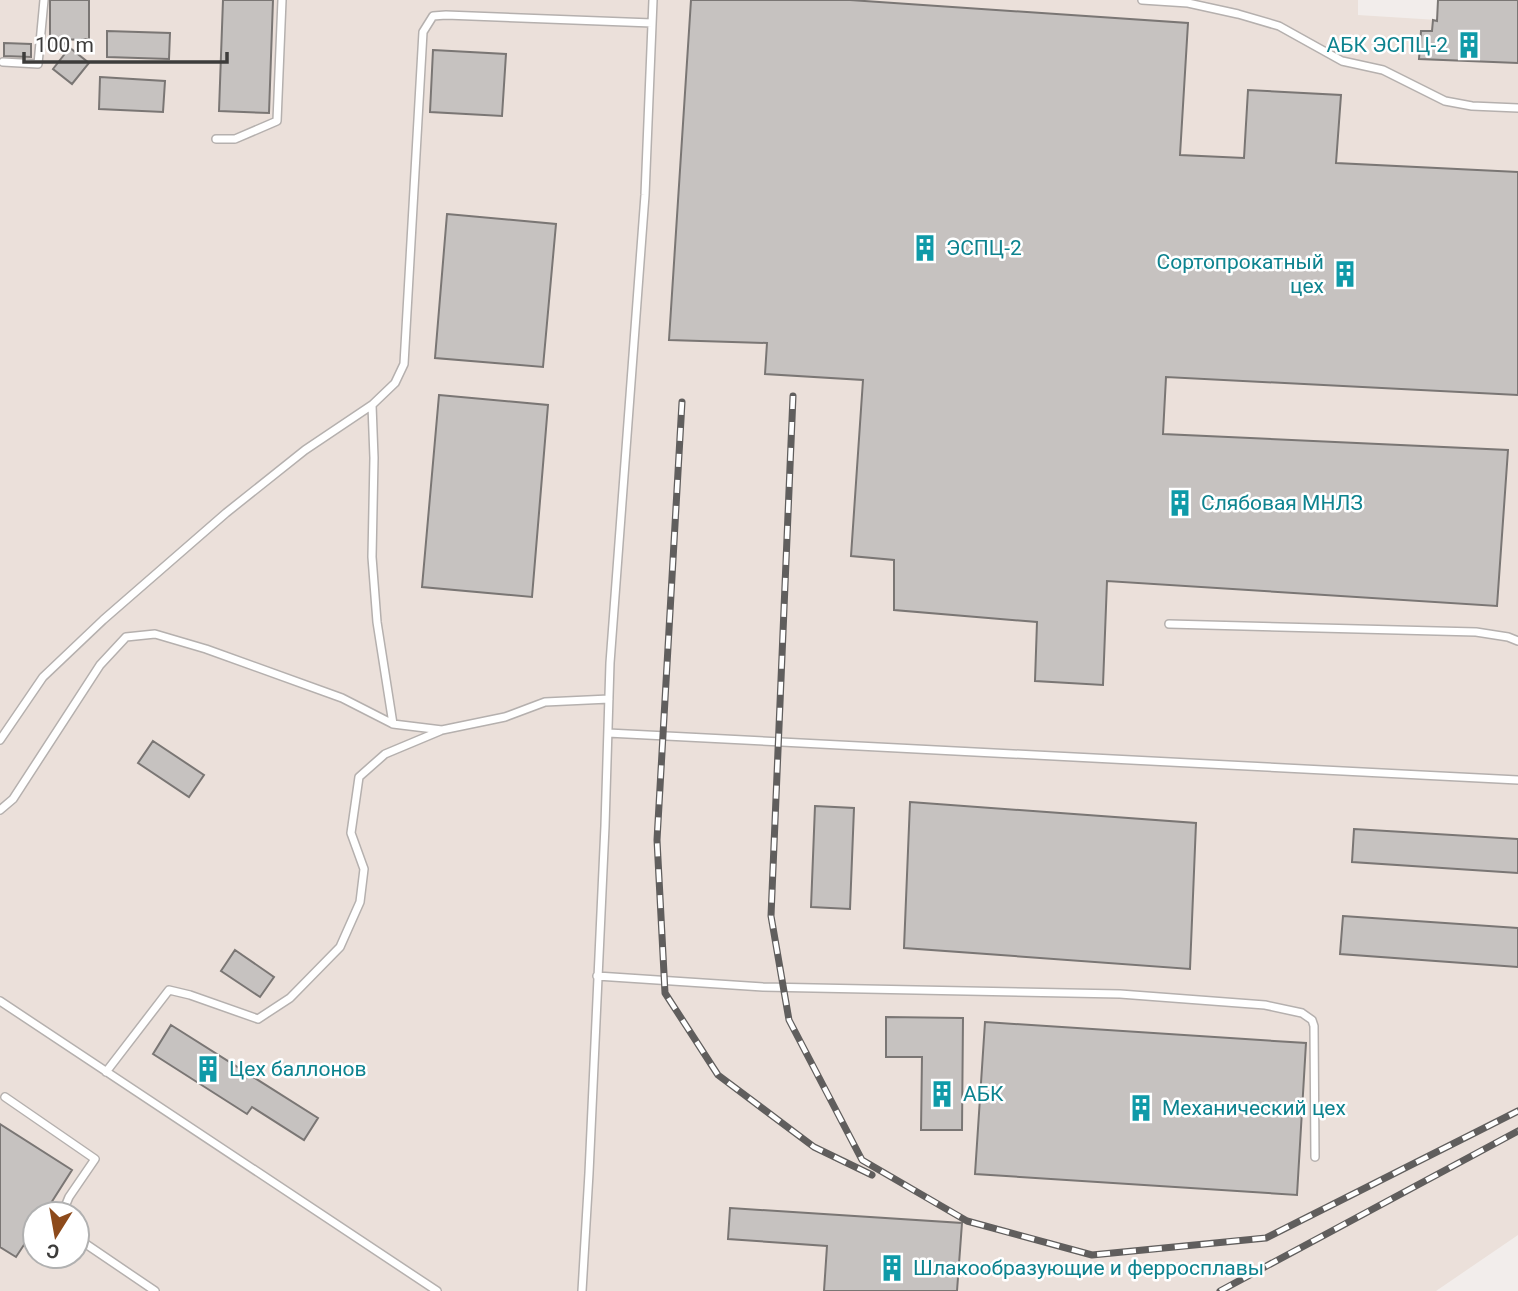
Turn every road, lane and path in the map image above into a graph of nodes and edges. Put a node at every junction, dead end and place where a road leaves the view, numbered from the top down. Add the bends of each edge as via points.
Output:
1 (44, 0) edge
2 (282, 0) edge
3 (653, 0) edge
4 (1142, 0) edge
5 (652, 23) junction
6 (3, 62) dead end
7 (1518, 108) edge
8 (216, 139) dead end
9 (372, 405) junction
10 (1169, 624) dead end
11 (1518, 641) edge
12 (609, 699) junction
13 (393, 724) junction
14 (442, 730) junction
15 (608, 733) junction
16 (0, 740) edge
17 (1518, 780) edge
18 (0, 810) edge
19 (597, 976) junction
20 (0, 1001) edge
21 (106, 1072) junction
22 (5, 1097) dead end
23 (1315, 1157) dead end
24 (68, 1200) edge
25 (91, 1247) edge
26 (155, 1291) edge
27 (436, 1291) edge
28 (582, 1291) edge

1 - 6 lane via 38,64
2 - 8 lane via 277,121 235,139
3 - 5 lane
4 - 7 lane via 1188,3 1279,26 1342,61 1383,70 1445,101
5 - 9 lane via 433,16 423,32 404,364 395,383
5 - 12 lane via 645,195
9 - 13 lane via 373,570
9 - 16 lane via 305,450 226,513 103,620 43,677
10 - 11 lane via 1476,632
12 - 14 lane via 545,702
12 - 15 lane
13 - 14 lane
13 - 18 lane via 342,698 206,649 155,634 126,637 100,665 13,799
14 - 21 lane via 385,754 359,777 351,833 364,869 360,902 340,947 290,998 258,1019 169,990
15 - 17 lane
15 - 19 lane
19 - 23 lane via 764,987 1120,994 1296,1011 1308,1016 1314,1026
19 - 28 lane
20 - 21 lane
21 - 27 lane
22 - 24 lane via 95,1159
25 - 26 lane

